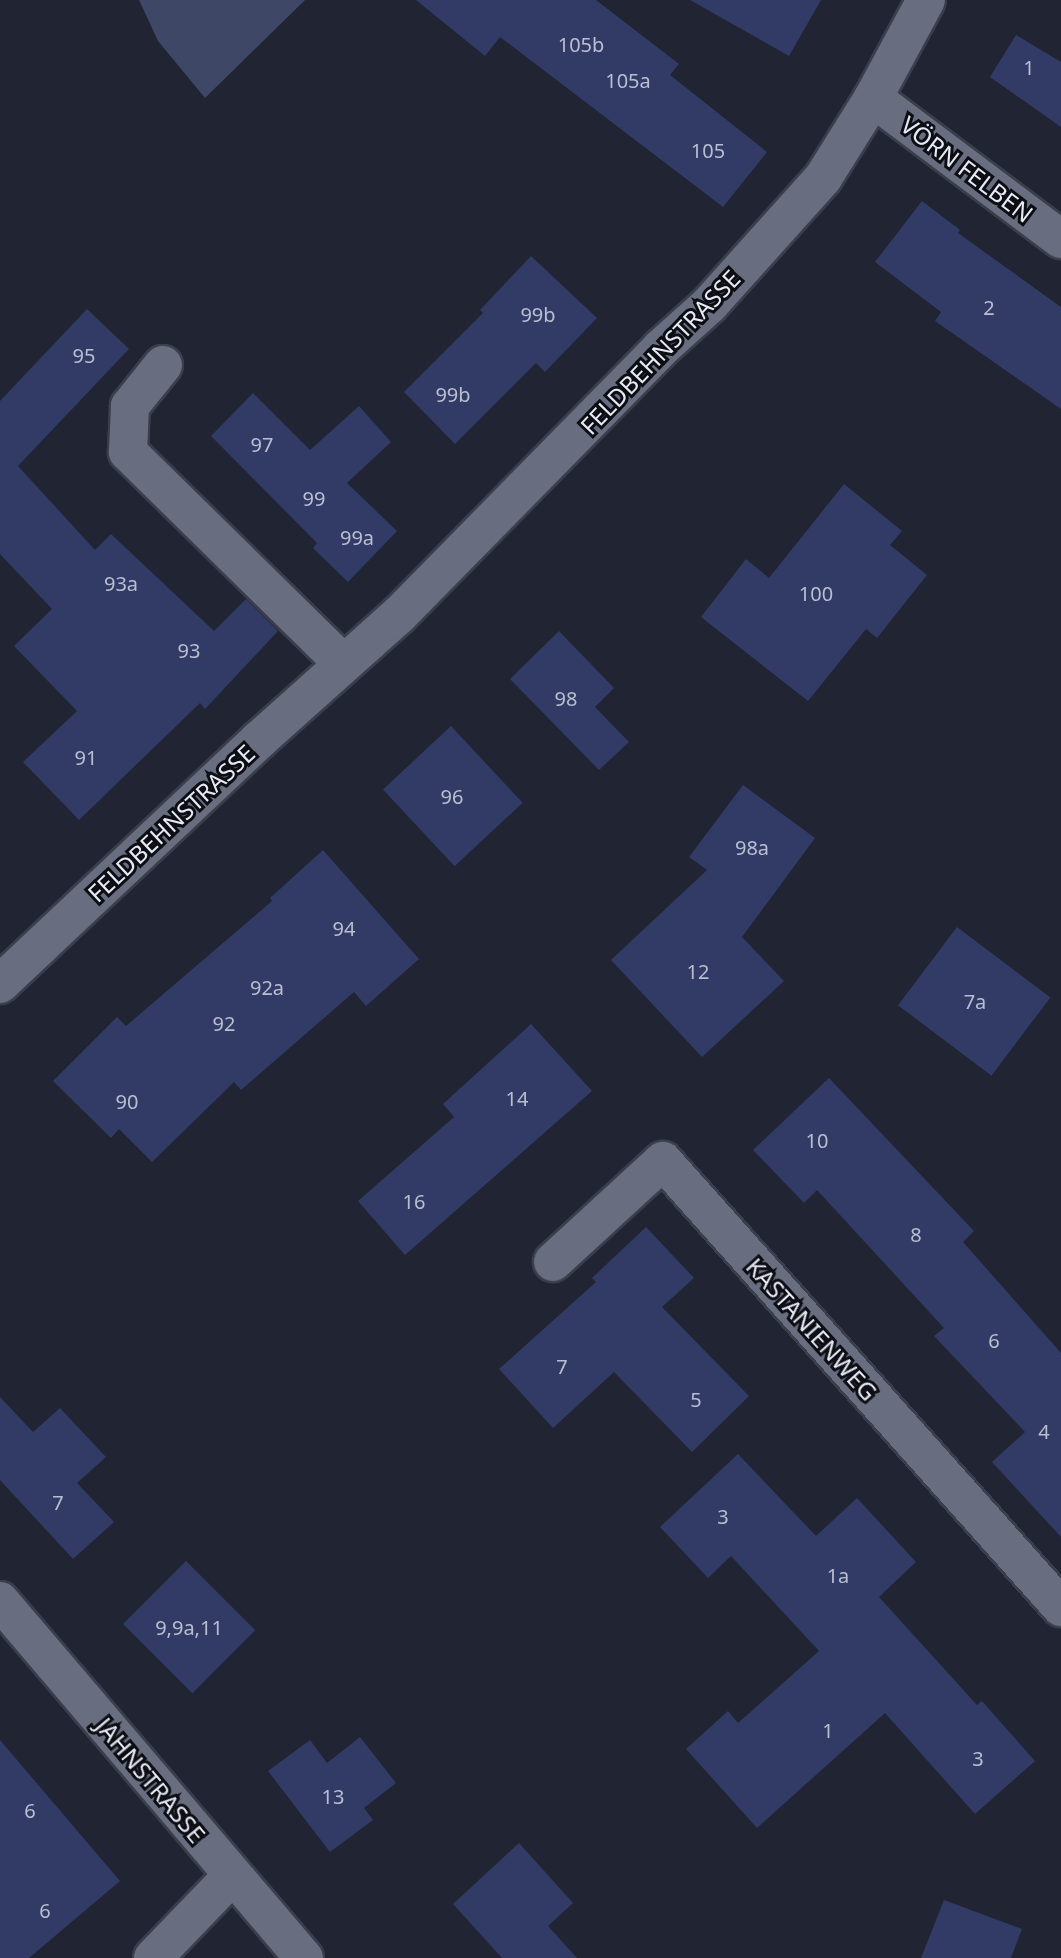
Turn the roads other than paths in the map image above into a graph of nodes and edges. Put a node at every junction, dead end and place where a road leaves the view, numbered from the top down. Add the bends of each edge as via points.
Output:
1 (926, 0) edge
2 (873, 98) junction
3 (1061, 239) edge
4 (163, 365) dead end
5 (343, 663) junction
6 (0, 984) edge
7 (553, 1262) dead end
8 (0, 1601) edge
9 (1061, 1607) edge
10 (232, 1876) junction
11 (153, 1958) edge
12 (304, 1958) edge

1 - 2 street, FELDBEHNSTRASSE
2 - 3 street, VÖRN FELBEN
2 - 5 street, FELDBEHNSTRASSE via 823,178 709,305 399,615
4 - 5 street via 130,406 128,452
5 - 6 street, FELDBEHNSTRASSE
7 - 9 street, KASTANIENWEG via 663,1161
8 - 10 street, JAHNSTRASSE
10 - 11 street
10 - 12 street, JAHNSTRASSE

